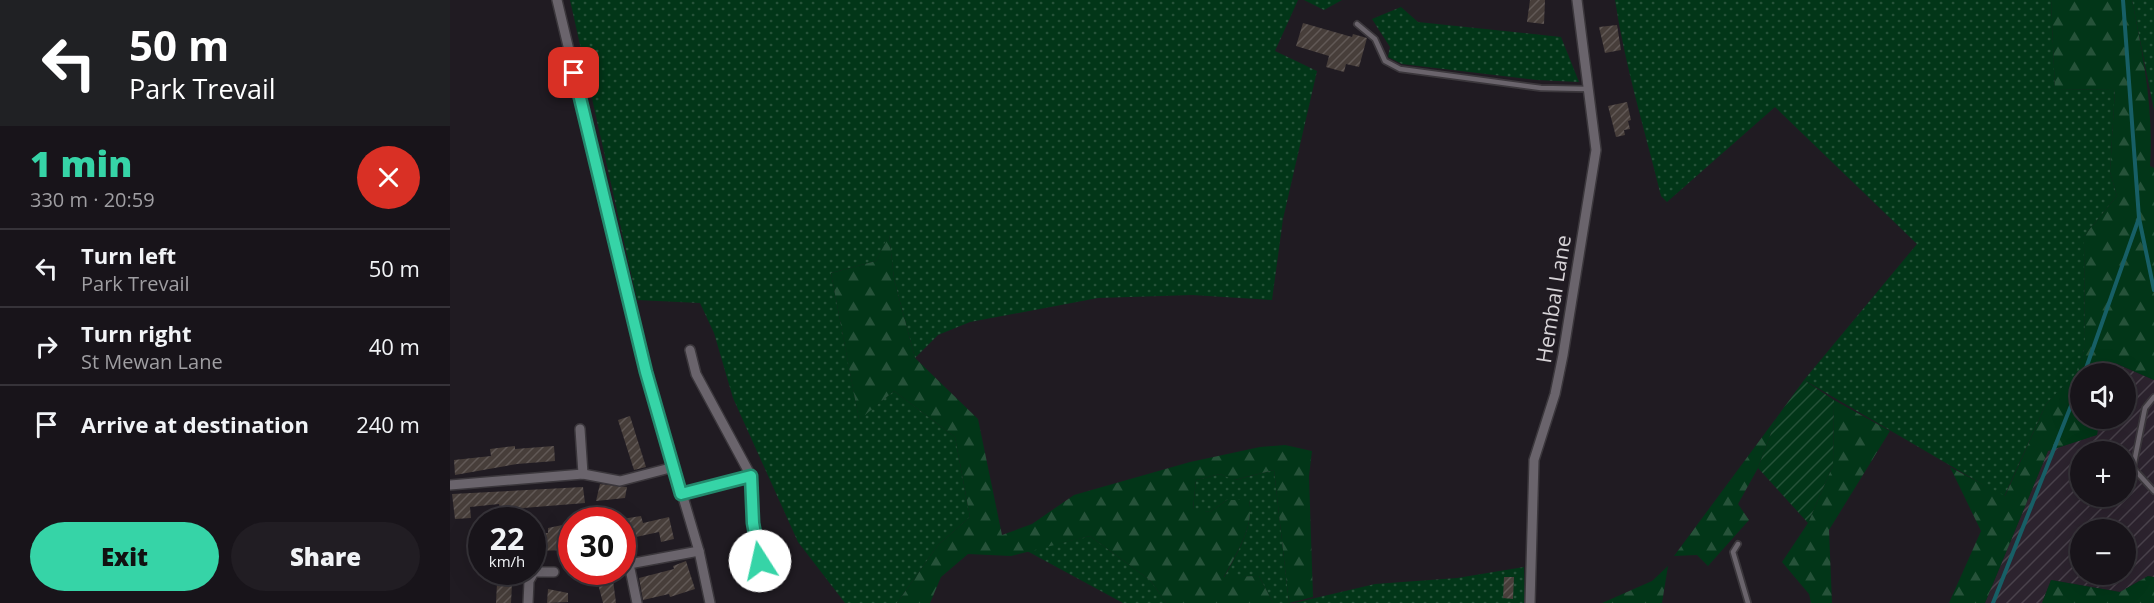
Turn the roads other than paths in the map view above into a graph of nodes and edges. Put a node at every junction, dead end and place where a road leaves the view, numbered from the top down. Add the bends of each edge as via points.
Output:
1 (557, 0) edge
2 (1577, 0) edge
3 (1357, 24) dead end
4 (1588, 89) junction
5 (690, 350) dead end
6 (2154, 397) edge
7 (580, 429) dead end
8 (674, 467) junction
9 (583, 474) junction
10 (751, 476) junction
11 (450, 485) edge
12 (2154, 491) edge
13 (681, 494) junction
14 (1738, 544) dead end
15 (699, 551) junction
16 (760, 561) dead end
17 (636, 563) edge
18 (554, 572) dead end
19 (633, 585) edge
20 (528, 603) edge
21 (637, 603) edge
22 (710, 603) edge
23 (1530, 603) edge
24 (1748, 603) edge

1 - 8 street via 646,372
2 - 4 street, Hembal Lane
3 - 4 lane via 1375,39 1385,61 1400,69 1541,88
4 - 23 street, Hembal Lane via 1596,150 1563,355 1534,460
5 - 10 street via 696,374
6 - 12 lane via 2145,408 2133,468
7 - 9 street
8 - 9 street via 620,481
8 - 13 street
9 - 11 street
10 - 13 street
10 - 16 street
13 - 15 street
14 - 24 lane via 1733,552
15 - 17 street
15 - 22 street
18 - 20 street via 534,572 529,581
19 - 21 street

